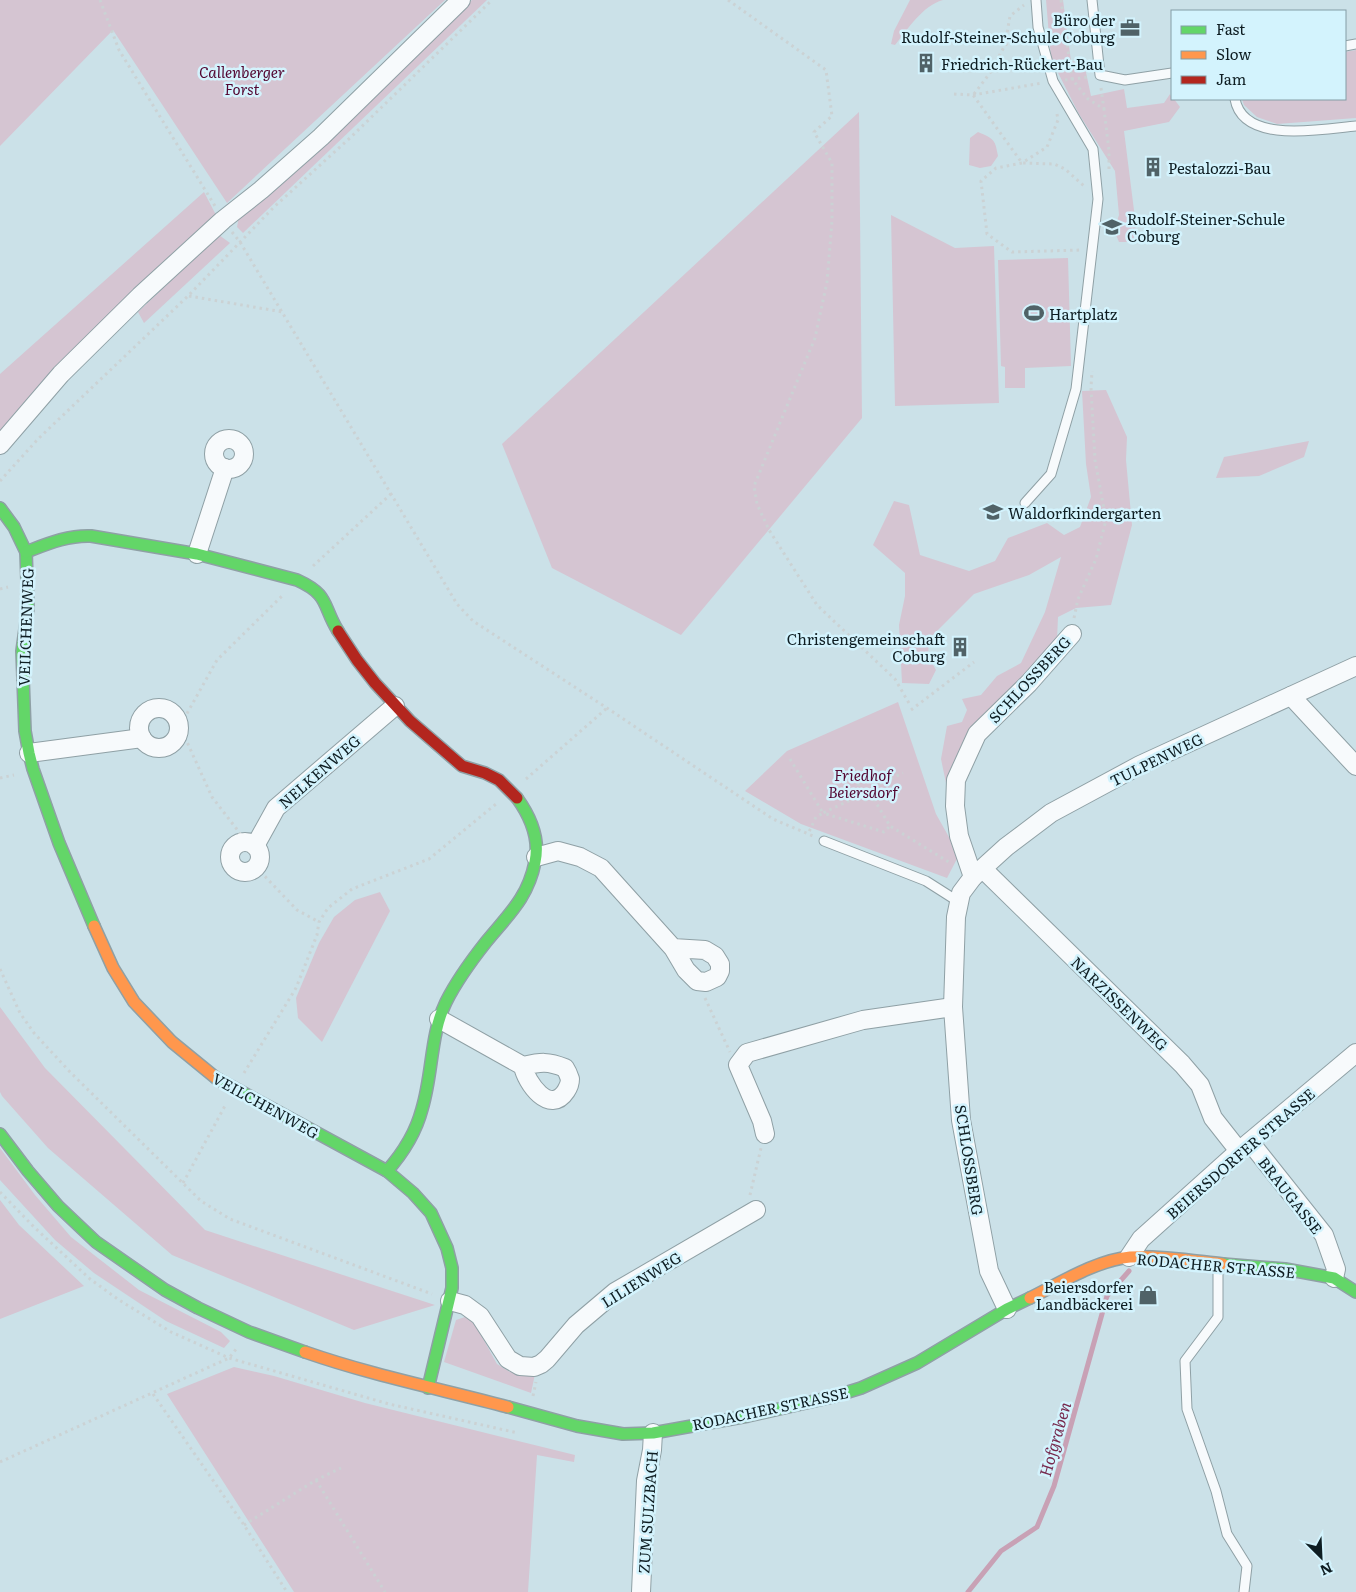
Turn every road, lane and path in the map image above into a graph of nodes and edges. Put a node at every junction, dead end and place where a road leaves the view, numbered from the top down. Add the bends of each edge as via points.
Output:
1 (100, 0) edge
2 (461, 0) edge
3 (492, 0) edge
4 (728, 0) edge
5 (1031, 0) edge
6 (1036, 0) edge
7 (1061, 0) edge
8 (1092, 0) edge
9 (1038, 27) junction
10 (1005, 45) junction
11 (1171, 74) edge
12 (1053, 81) junction
13 (954, 94) dead end
14 (973, 95) junction
15 (1235, 100) edge
16 (1056, 110) dead end
17 (1356, 126) edge
18 (1022, 163) junction
19 (1109, 178) dead end
20 (1098, 199) junction
21 (224, 220) junction
22 (240, 242) junction
23 (1092, 250) junction
24 (188, 296) junction
25 (283, 312) junction
26 (1092, 368) dead end
27 (0, 445) edge
28 (225, 468) dead end
29 (0, 481) edge
30 (392, 493) junction
31 (1025, 503) dead end
32 (0, 508) edge
33 (26, 552) junction
34 (197, 554) junction
35 (297, 580) junction
36 (1072, 634) joint
37 (974, 662) dead end
38 (1356, 666) edge
39 (1290, 696) junction
40 (910, 705) dead end
41 (395, 706) junction
42 (608, 708) junction
43 (911, 710) dead end
44 (177, 729) junction
45 (142, 738) junction
46 (29, 753) junction
47 (790, 759) dead end
48 (1356, 766) edge
49 (903, 774) dead end
50 (873, 787) junction
51 (512, 792) junction
52 (862, 795) junction
53 (872, 796) junction
54 (823, 813) junction
55 (890, 826) junction
56 (808, 834) junction
57 (824, 841) joint
58 (249, 845) junction
59 (536, 857) junction
60 (256, 867) junction
61 (978, 873) junction
62 (959, 902) junction
63 (319, 922) junction
64 (673, 948) junction
65 (0, 969) edge
66 (697, 981) junction
67 (953, 1007) junction
68 (439, 1019) junction
69 (1356, 1053) edge
70 (738, 1065) junction
71 (523, 1066) dead end
72 (234, 1089) junction
73 (0, 1134) edge
74 (765, 1134) joint
75 (1244, 1147) junction
76 (387, 1171) junction
77 (184, 1183) junction
78 (0, 1192) edge
79 (756, 1210) joint
80 (1129, 1257) junction
81 (1218, 1263) junction
82 (1334, 1278) junction
83 (1356, 1292) edge
84 (450, 1301) junction
85 (1007, 1309) junction
86 (249, 1332) junction
87 (229, 1358) junction
88 (428, 1388) junction
89 (153, 1394) junction
90 (518, 1433) dead end
91 (653, 1433) junction
92 (0, 1462) edge
93 (341, 1468) dead end
94 (316, 1480) junction
95 (244, 1525) junction
96 (287, 1592) edge
97 (385, 1592) edge
98 (641, 1592) edge
99 (1244, 1592) edge

1 - 21 path via 119,50
2 - 21 street via 321,137
3 - 22 path
4 - 40 path via 826,70 832,116 814,132 832,163 827,282 815,338 754,486 756,504 769,530 818,605 895,679
5 - 10 path via 1010,16
6 - 9 lane
7 - 19 path via 1072,79 1088,99 1104,109
8 - 11 lane via 1100,75 1125,80
9 - 10 path
9 - 12 lane
10 - 14 path
12 - 14 path
12 - 20 lane via 1092,149
13 - 14 path
14 - 18 path
15 - 17 lane via 1236,107 1246,119 1280,131
16 - 18 path via 1058,120 1047,147
18 - 20 path via 1054,164 1065,169
18 - 23 path via 996,168 981,181 987,234 1012,252
20 - 23 lane
21 - 22 path
21 - 27 street via 61,374
22 - 24 path
22 - 25 path
23 - 31 lane via 1076,389 1051,474
24 - 25 path
24 - 29 path via 38,439
25 - 30 path
26 - 36 path, SCHLOSSBERG via 1095,460 1106,520 1096,559 1078,598
28 - 34 street
30 - 35 path
30 - 42 path via 457,604 473,621
32 - 33 street, VEILCHENWEG
33 - 34 street via 78,535
33 - 46 street, VEILCHENWEG via 28,608 22,651
34 - 35 street
35 - 41 street via 310,586 324,599 336,627 364,670
35 - 44 path via 217,660
36 - 61 street, SCHLOSSBERG via 1029,683 977,734 956,780 959,836
37 - 43 path
38 - 39 street, TULPENWEG
39 - 48 street
39 - 61 street, TULPENWEG via 1140,765 1051,813
41 - 51 street via 462,766 488,774
41 - 58 street, NELKENWEG via 276,808
42 - 51 path
42 - 56 path via 774,818
44 - 45 street via 172,742 166,747 151,746
44 - 45 street via 173,714 159,708 151,710 140,720
44 - 58 path via 187,742 212,797
45 - 46 street
46 - 72 street, VEILCHENWEG via 83,903 134,1002 172,1042
47 - 54 path
49 - 50 path
50 - 52 path via 870,779 858,785
50 - 53 path via 877,794
51 - 59 street via 531,822
51 - 63 path via 429,859 352,889 328,908
52 - 53 path via 864,801
52 - 54 path
53 - 55 path
54 - 55 path via 884,832
54 - 56 path via 816,817
55 - 61 path
56 - 57 path
57 - 62 lane via 926,881
58 - 60 street via 258,851
58 - 60 street, NELKENWEG via 238,844 231,852 231,864 245,872
59 - 64 street via 558,851 580,857 601,868
59 - 68 street via 526,890 464,971
60 - 63 path via 297,910
61 - 62 street, SCHLOSSBERG via 961,893
61 - 75 street, NARZISSENWEG via 1182,1064 1200,1085 1213,1118
62 - 67 street, SCHLOSSBERG
63 - 72 path via 296,988
64 - 66 street
64 - 66 street via 705,950 715,956 720,964 717,977 706,982
65 - 77 path via 20,1013 34,1033
66 - 70 path
67 - 70 street via 863,1020 747,1053
67 - 85 street, SCHLOSSBERG via 961,1120 989,1271
68 - 71 street
68 - 76 street via 421,1112 400,1157
69 - 75 street, BEIERSDORFER STRASSE
70 - 74 street
72 - 76 street, VEILCHENWEG
72 - 77 path
73 - 86 street, RODACHER STRASSE via 58,1206 96,1242 165,1290
74 - 79 path via 750,1196
75 - 80 street, BEIERSDORFER STRASSE via 1141,1239
75 - 82 street, BRAUGASSE via 1324,1235 1336,1269
76 - 84 street, VEILCHENWEG via 431,1213 452,1268
77 - 84 path via 201,1201 230,1219
78 - 87 path via 97,1285 171,1332
79 - 84 street, LILIENWEG via 615,1292 576,1325 547,1359 534,1367 514,1364 480,1316 465,1305
80 - 81 street, RODACHER STRASSE
80 - 85 street, RODACHER STRASSE via 1092,1267
81 - 82 street, RODACHER STRASSE via 1285,1269
81 - 99 lane via 1218,1317 1185,1361 1187,1408 1216,1491 1227,1534 1247,1566
82 - 83 street, RODACHER STRASSE
84 - 88 street, VEILCHENWEG
85 - 91 street, RODACHER STRASSE via 917,1362 860,1388 748,1416
86 - 87 path
86 - 88 street, RODACHER STRASSE via 326,1359
87 - 89 path
87 - 90 path via 389,1404
88 - 91 street, RODACHER STRASSE via 577,1426 623,1434
89 - 92 path
89 - 95 path
91 - 98 street, ZUM SULZBACH via 646,1481
93 - 94 path
94 - 95 path
94 - 97 path
95 - 96 path

